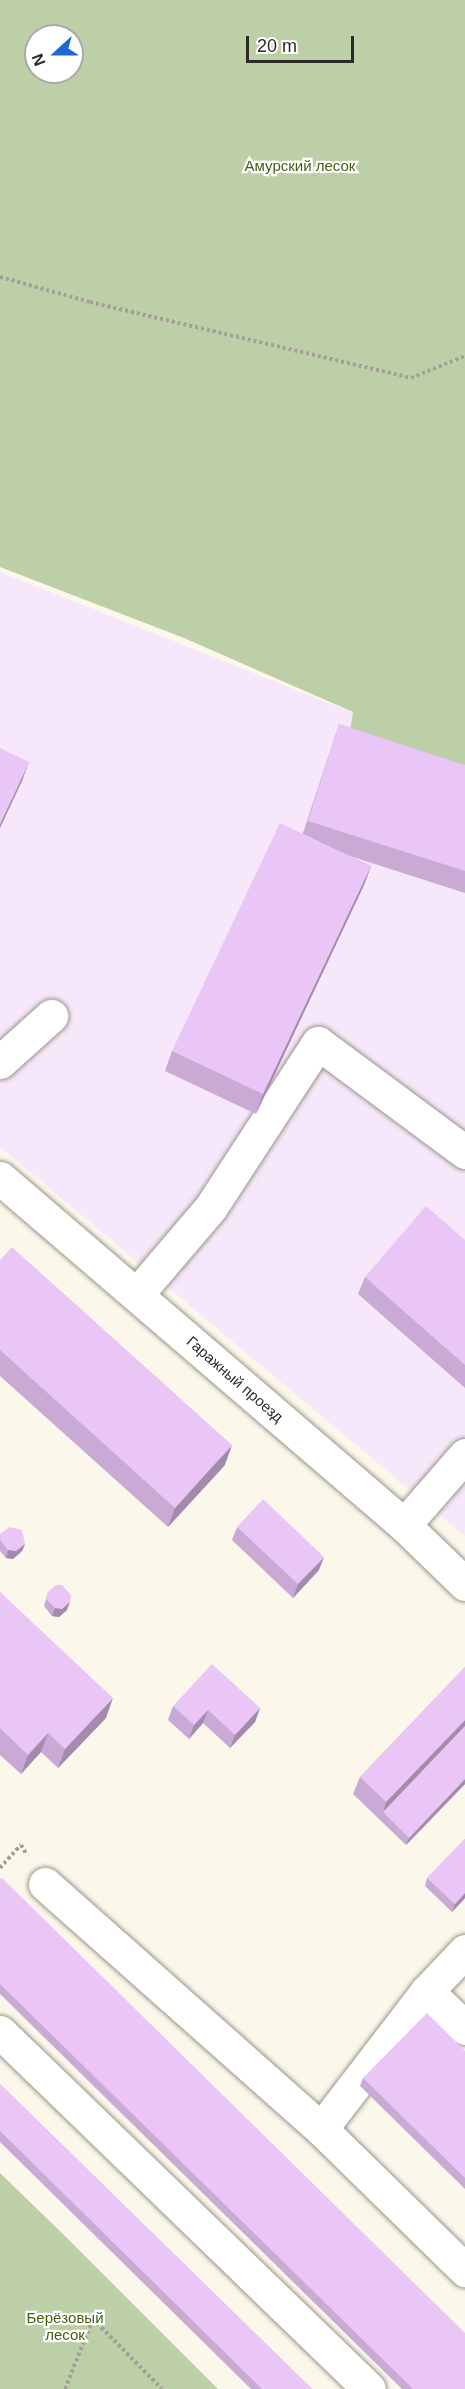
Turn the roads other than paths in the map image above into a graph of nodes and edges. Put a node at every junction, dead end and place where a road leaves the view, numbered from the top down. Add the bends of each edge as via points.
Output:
1 (51, 1016) dead end
2 (0, 1062) edge
3 (465, 1152) edge
4 (0, 1179) edge
5 (137, 1294) junction
6 (465, 1455) edge
7 (404, 1525) junction
8 (465, 1584) edge
9 (45, 1884) dead end
10 (465, 1951) edge
11 (427, 1991) junction
12 (465, 2028) edge
13 (0, 2032) edge
14 (321, 2129) junction
15 (465, 2270) edge
16 (369, 2389) edge

1 - 2 street
3 - 5 street via 318,1043 211,1207
4 - 5 street, Гаражный проезд
5 - 7 street, Гаражный проезд
6 - 7 street
7 - 8 street, Гаражный проезд
9 - 14 street
10 - 11 street
11 - 12 street
11 - 14 street
13 - 16 street
14 - 15 street

